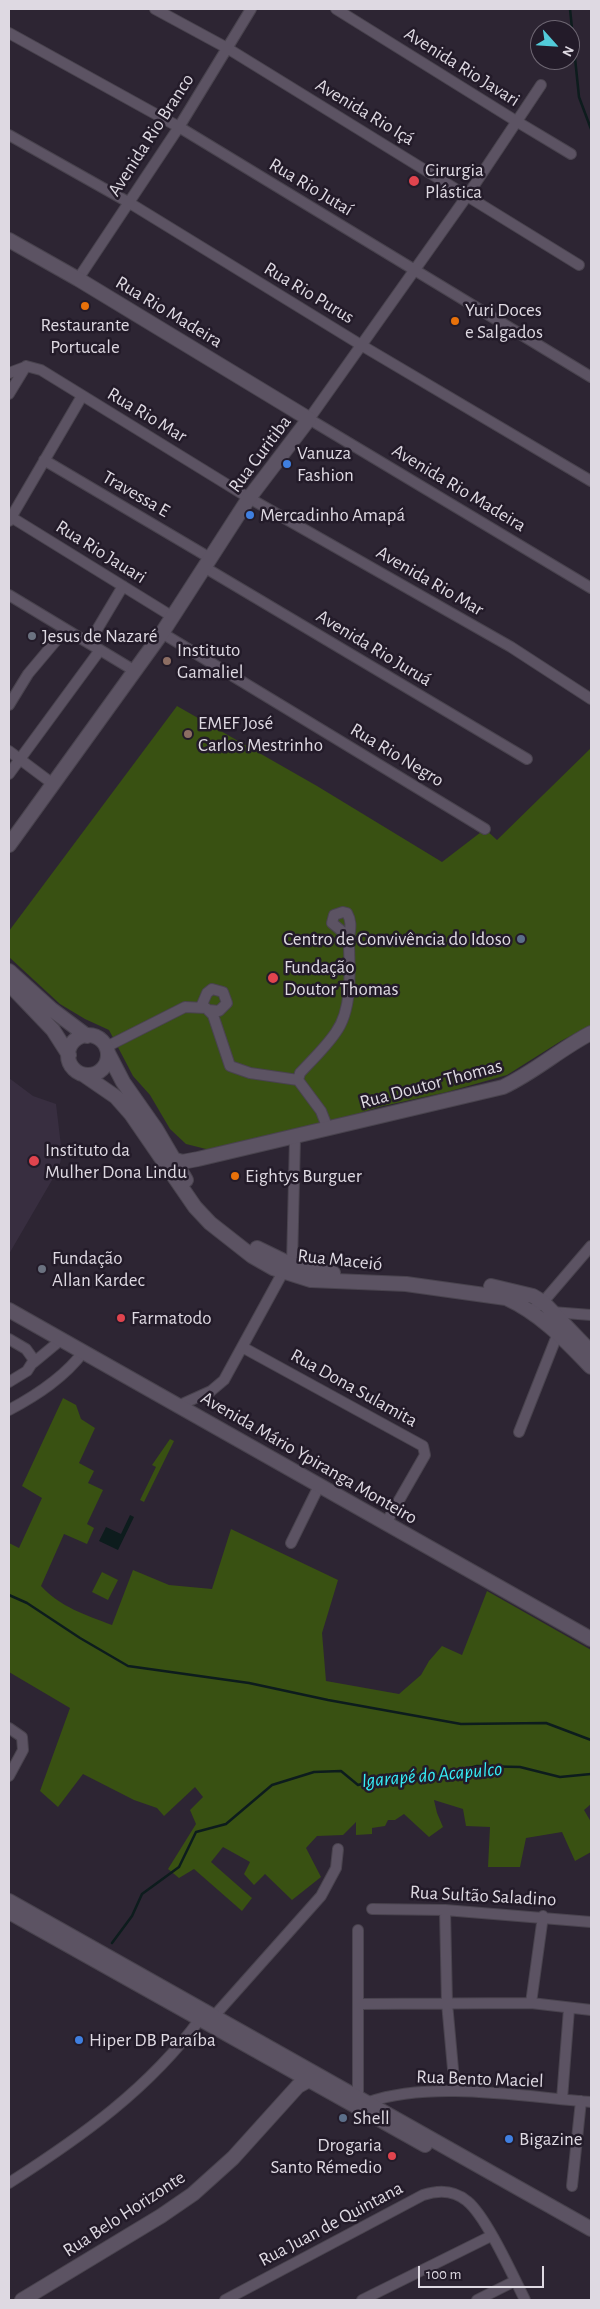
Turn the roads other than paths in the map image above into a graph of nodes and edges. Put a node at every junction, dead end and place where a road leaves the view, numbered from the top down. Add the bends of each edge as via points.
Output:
1 (155, 9) edge
2 (251, 9) edge
3 (336, 9) edge
4 (9, 33) edge
5 (227, 48) junction
6 (541, 85) dead end
7 (516, 122) junction
8 (179, 127) junction
9 (9, 135) edge
10 (571, 154) dead end
11 (467, 196) junction
12 (128, 202) junction
13 (9, 240) edge
14 (579, 265) dead end
15 (413, 270) junction
16 (78, 279) junction
17 (361, 345) junction
18 (26, 366) junction
19 (9, 372) edge
20 (591, 377) edge
21 (9, 394) edge
22 (82, 396) junction
23 (309, 419) junction
24 (44, 460) junction
25 (591, 481) edge
26 (249, 498) junction
27 (10, 519) edge
28 (207, 562) junction
29 (123, 586) junction
30 (591, 588) edge
31 (9, 595) edge
32 (173, 617) junction
33 (65, 630) junction
34 (162, 633) junction
35 (88, 643) junction
36 (100, 650) junction
37 (135, 671) junction
38 (591, 699) edge
39 (9, 705) edge
40 (9, 751) edge
41 (20, 759) junction
42 (527, 759) dead end
43 (9, 774) edge
44 (53, 784) junction
45 (485, 829) dead end
46 (9, 845) edge
47 (348, 937) dead end
48 (9, 971) edge
49 (9, 984) edge
50 (591, 1033) edge
51 (87, 1036) junction
52 (107, 1050) junction
53 (69, 1055) junction
54 (84, 1074) junction
55 (298, 1080) junction
56 (328, 1129) junction
57 (295, 1138) junction
58 (162, 1151) junction
59 (205, 1157) junction
60 (174, 1160) junction
61 (185, 1179) junction
62 (591, 1246) edge
63 (288, 1268) junction
64 (548, 1307) junction
65 (9, 1310) edge
66 (531, 1311) junction
67 (591, 1315) edge
68 (558, 1333) junction
69 (9, 1339) edge
70 (62, 1339) junction
71 (244, 1348) junction
72 (84, 1351) junction
73 (591, 1352) edge
74 (33, 1363) junction
75 (591, 1367) edge
76 (9, 1382) edge
77 (180, 1405) junction
78 (9, 1410) edge
79 (519, 1432) dead end
80 (319, 1486) junction
81 (386, 1523) junction
82 (291, 1543) dead end
83 (591, 1638) edge
84 (9, 1728) edge
85 (9, 1776) edge
86 (338, 1849) dead end
87 (9, 1901) edge
88 (372, 1908) dead end
89 (446, 1910) junction
90 (9, 1912) edge
91 (543, 1916) junction
92 (591, 1922) edge
93 (358, 1930) dead end
94 (447, 2003) junction
95 (531, 2003) junction
96 (359, 2004) junction
97 (569, 2009) junction
98 (591, 2010) edge
99 (215, 2015) junction
100 (200, 2019) junction
101 (294, 2072) junction
102 (310, 2080) junction
103 (455, 2091) junction
104 (562, 2099) junction
105 (364, 2100) junction
106 (586, 2102) edge
107 (281, 2106) junction
108 (489, 2176) junction
109 (9, 2183) edge
110 (572, 2186) dead end
111 (591, 2229) edge
112 (491, 2236) junction
113 (591, 2239) edge
114 (515, 2281) junction
115 (243, 2296) edge
116 (22, 2300) edge
117 (224, 2300) edge
118 (362, 2300) edge
119 (477, 2300) edge
120 (525, 2300) edge

1 - 5 street, Avenida Rio Içá
2 - 5 street, Avenida Rio Branco
3 - 7 street, Avenida Rio Javari
4 - 8 street, Rua Rio Jutaí
5 - 8 street, Avenida Rio Branco
5 - 11 street, Avenida Rio Içá
6 - 7 street, Rua Curitiba
7 - 10 street, Avenida Rio Javari
7 - 11 street, Rua Curitiba
8 - 12 street, Avenida Rio Branco
8 - 15 street, Rua Rio Jutaí
9 - 12 street, Rua Rio Purus
11 - 14 street, Avenida Rio Içá
11 - 15 street, Rua Curitiba
12 - 16 street, Avenida Rio Branco
12 - 17 street, Rua Rio Purus
13 - 16 main road, Rua Rio Madeira
15 - 17 street, Rua Curitiba
15 - 20 street, Rua Rio Jutaí
16 - 23 main road, Rua Rio Madeira
17 - 23 street, Rua Curitiba
17 - 25 street, Rua Rio Purus
18 - 19 street
18 - 21 street
18 - 22 street, Rua Rio Mar via 41,370
22 - 24 street
22 - 26 street, Rua Rio Mar
23 - 26 main road, Rua Curitiba
23 - 30 street, Avenida Rio Madeira
24 - 27 street
24 - 28 street, Travessa E
26 - 28 main road, Rua Curitiba
26 - 38 street, Avenida Rio Mar via 511,647
27 - 29 street, Rua Rio Jauari
28 - 32 main road, Rua Curitiba
28 - 42 street, Avenida Rio Juruá
29 - 32 street, Rua Rio Jauari
29 - 35 street
31 - 33 street
32 - 34 main road, Rua Curitiba
33 - 35 street
33 - 39 street via 28,674
34 - 37 main road, Rua Curitiba
34 - 45 street, Rua Rio Negro
35 - 36 street
36 - 37 street
36 - 41 street
37 - 44 main road, Rua Curitiba
40 - 41 street
41 - 43 street
41 - 44 street
44 - 46 main road, Rua Curitiba
47 - 55 street via 346,1012 337,1031 300,1073
48 - 51 main road
49 - 53 main road via 48,1024
50 - 56 main road, Rua Doutor Thomas via 503,1087
51 - 52 main road via 99,1038
51 - 53 main road via 74,1042
52 - 54 main road via 101,1070
52 - 55 street via 185,1008 205,1008 213,1015 230,1066 250,1073
52 - 58 main road, Rua Maceió
53 - 54 main road via 74,1069
54 - 58 main road, Rua Maceió via 116,1097
55 - 56 street via 320,1111
56 - 57 main road, Rua Doutor Thomas
57 - 59 main road, Rua Doutor Thomas
57 - 63 street
58 - 59 main road, Rua Doutor Thomas
58 - 60 main road, Rua Doutor Thomas
58 - 63 main road, Rua Maceió via 195,1206 210,1223 252,1256
59 - 60 main road, Rua Doutor Thomas via 182,1162
59 - 61 main road via 192,1166
60 - 61 main road, Rua Maceió
61 - 63 main road, Rua Maceió via 202,1202 238,1235
62 - 64 street
63 - 64 main road, Rua Maceió via 486,1285 522,1292
63 - 66 main road, Rua Maceió via 311,1280 406,1284 494,1295
63 - 71 street
64 - 66 street
64 - 67 street
64 - 73 main road, Rua Maceió
65 - 70 main road, Avenida Mário Ypiranga Monteiro
66 - 68 main road, Rua Maceió
68 - 75 main road, Rua Maceió
68 - 79 street
69 - 74 street via 26,1349 33,1357
70 - 72 main road, Avenida Mário Ypiranga Monteiro
70 - 74 street
71 - 77 street via 224,1380 211,1391
71 - 81 street, Rua Dona Sulamita via 423,1446 425,1455
72 - 77 main road, Avenida Mário Ypiranga Monteiro
72 - 78 street via 74,1365 38,1394
74 - 76 street via 27,1371
77 - 80 main road, Avenida Mário Ypiranga Monteiro
80 - 81 main road, Avenida Mário Ypiranga Monteiro
80 - 82 street
81 - 83 main road, Avenida Mário Ypiranga Monteiro
84 - 85 street via 22,1737 24,1746
86 - 99 street via 336,1868 321,1896
87 - 99 main road
88 - 89 street, Rua Sultão Saladino
89 - 91 street, Rua Sultão Saladino
89 - 94 street
90 - 100 main road
91 - 92 street, Rua Sultão Saladino
91 - 95 street
93 - 96 street
94 - 95 street
94 - 96 street
94 - 103 street
95 - 97 street
96 - 105 street
97 - 98 street
97 - 104 street
99 - 105 main road
100 - 101 main road
100 - 109 street via 146,2082 105,2117
101 - 102 main road
101 - 107 main road, Rua Belo Horizonte
102 - 107 main road, Rua Belo Horizonte via 298,2086
102 - 108 main road
103 - 104 street, Rua Bento Maciel
103 - 105 street, Rua Bento Maciel via 398,2094
104 - 106 street, Rua Bento Maciel
105 - 108 main road
106 - 110 street
107 - 116 main road, Rua Belo Horizonte via 193,2194
108 - 111 main road
108 - 113 main road
112 - 114 street
112 - 115 street, Rua Juan de Quintana via 467,2200 457,2195 434,2192
112 - 118 street
114 - 119 street
114 - 120 street
115 - 117 street, Rua Juan de Quintana

